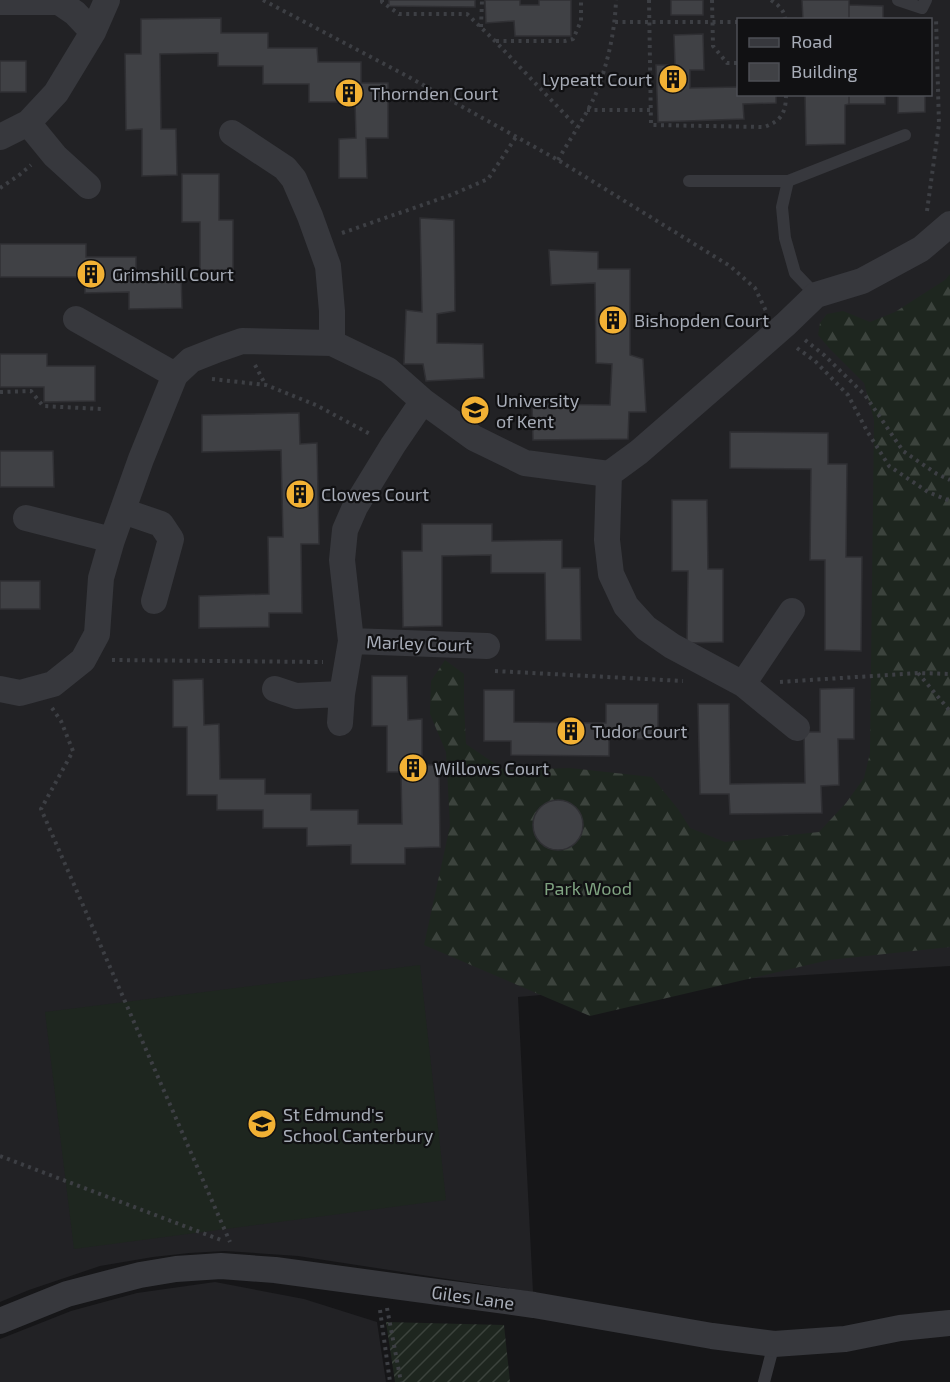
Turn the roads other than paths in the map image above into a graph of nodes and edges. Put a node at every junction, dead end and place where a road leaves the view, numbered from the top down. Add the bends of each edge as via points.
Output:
1 (107, 0) edge
2 (898, 0) edge
3 (926, 0) edge
4 (0, 2) edge
5 (93, 32) junction
6 (28, 123) junction
7 (232, 133) dead end
8 (905, 135) dead end
9 (0, 137) edge
10 (689, 181) dead end
11 (788, 182) junction
12 (88, 186) dead end
13 (950, 224) edge
14 (816, 296) junction
15 (76, 319) dead end
16 (332, 343) junction
17 (175, 375) junction
18 (423, 401) junction
19 (609, 474) junction
20 (123, 511) junction
21 (26, 518) dead end
22 (112, 540) junction
23 (154, 601) dead end
24 (792, 611) dead end
25 (349, 652) junction
26 (487, 658) road end
27 (743, 684) junction
28 (0, 689) edge
29 (275, 689) dead end
30 (342, 694) junction
31 (340, 723) dead end
32 (797, 728) dead end
33 (0, 1321) edge
34 (950, 1323) edge
35 (774, 1344) junction
36 (764, 1382) edge

1 - 5 street
2 - 3 lane via 922,8
4 - 5 street via 59,2
5 - 6 street via 56,93
6 - 9 street
6 - 12 street
7 - 16 street via 289,160 328,266
8 - 11 lane
10 - 11 lane
11 - 14 lane via 782,207 785,238 795,273
13 - 14 street via 921,249 862,281
14 - 19 street
15 - 17 street
16 - 17 street via 242,341 191,360
16 - 18 street via 388,370
17 - 20 street
18 - 19 street via 474,438 525,463
18 - 25 street via 355,507 345,530 342,560
19 - 27 street via 607,540 611,574 626,606 645,628
20 - 22 street
20 - 23 street via 161,524 171,538
21 - 22 street
22 - 28 street via 101,578 97,634 83,660 52,684 20,693
24 - 27 street
25 - 26 street, Marley Court
25 - 30 street
27 - 32 street
29 - 30 street via 296,696
30 - 31 street
33 - 35 street, Giles Lane via 67,1293 140,1275 221,1266 534,1305
34 - 35 street, Giles Lane via 844,1339
35 - 36 lane

